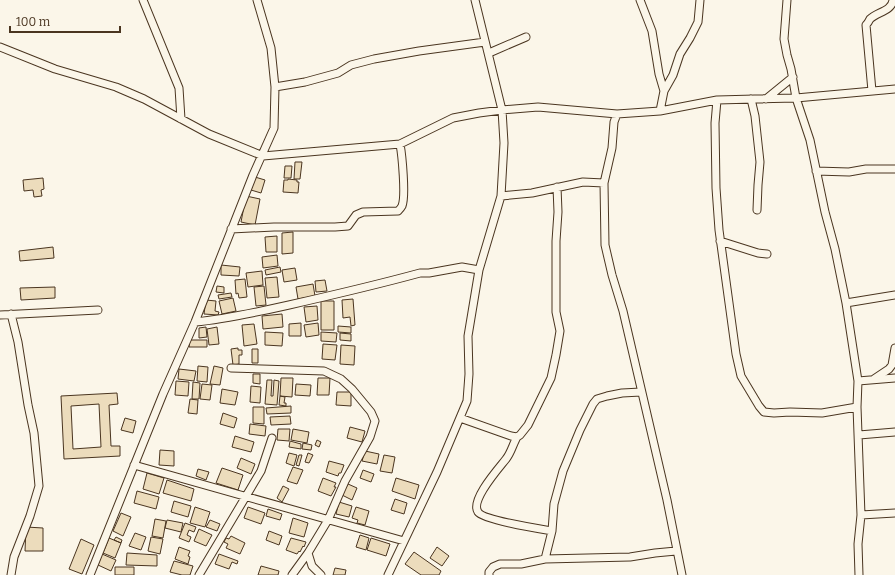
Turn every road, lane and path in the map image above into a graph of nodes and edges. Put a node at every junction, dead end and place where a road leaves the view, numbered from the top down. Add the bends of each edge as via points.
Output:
1 (143, 0) edge
2 (257, 0) edge
3 (475, 0) edge
4 (640, 0) edge
5 (700, 0) edge
6 (787, 0) edge
7 (893, 0) edge
8 (526, 37) dead end
9 (485, 42) junction
10 (0, 47) edge
11 (489, 53) junction
12 (793, 77) junction
13 (275, 87) junction
14 (895, 89) edge
15 (664, 91) junction
16 (872, 91) junction
17 (796, 98) junction
18 (751, 99) junction
19 (766, 99) junction
20 (717, 100) junction
21 (502, 110) junction
22 (660, 110) junction
23 (617, 114) junction
24 (182, 119) junction
25 (400, 144) junction
26 (263, 156) junction
27 (895, 169) edge
28 (816, 171) junction
29 (604, 183) junction
30 (557, 187) junction
31 (501, 196) junction
32 (758, 210) dead end
33 (231, 229) junction
34 (720, 241) junction
35 (767, 254) dead end
36 (479, 270) junction
37 (895, 295) edge
38 (846, 303) junction
39 (98, 310) dead end
40 (11, 314) junction
41 (0, 315) edge
42 (195, 322) junction
43 (895, 348) edge
44 (231, 368) dead end
45 (895, 378) edge
46 (874, 380) junction
47 (858, 381) junction
48 (641, 392) junction
49 (857, 407) junction
50 (460, 418) junction
51 (895, 432) edge
52 (859, 435) junction
53 (517, 437) junction
54 (272, 438) dead end
55 (134, 465) junction
56 (246, 497) junction
57 (895, 514) edge
58 (861, 515) junction
59 (328, 520) junction
60 (552, 531) junction
61 (404, 541) junction
62 (676, 551) junction
63 (308, 553) junction
64 (546, 558) junction
65 (11, 575) edge
66 (90, 575) edge
67 (199, 575) edge
68 (292, 575) edge
69 (321, 575) edge
70 (388, 575) edge
71 (489, 575) edge
72 (682, 575) edge
73 (859, 575) edge

1 - 24 street via 178,88
2 - 13 street via 271,48
3 - 9 street
4 - 15 street via 652,31 658,74
5 - 15 street via 698,22 680,54
6 - 12 street via 784,39
7 - 16 street via 890,8 870,19 866,25
8 - 11 street
9 - 11 street
9 - 13 street via 374,59 351,65 338,73
10 - 24 street via 55,69 116,87
11 - 21 street
12 - 17 street
12 - 19 street
13 - 26 street via 274,128
14 - 16 street
15 - 22 street
16 - 17 street
17 - 19 street
17 - 28 street via 810,140
18 - 19 street
18 - 20 street
18 - 32 street via 760,162
20 - 22 street
20 - 34 street via 716,188
21 - 23 street via 538,107
21 - 25 street via 453,118
21 - 31 street via 504,143
22 - 23 street
23 - 29 street
24 - 26 street via 209,134
25 - 26 street
25 - 33 street via 403,195 402,206 398,211 362,212 356,215 348,226
26 - 33 street
27 - 28 street
28 - 38 street
29 - 30 street via 583,182
29 - 48 street via 605,245
30 - 31 street
30 - 53 street via 556,312 560,331 551,378 528,425
31 - 36 street
33 - 42 street
34 - 35 street
34 - 49 street via 741,376 759,406 764,412 774,414 822,413
36 - 42 street via 462,267 420,273 367,288
36 - 50 street via 468,336 467,401
37 - 38 street
38 - 47 street
39 - 40 street
40 - 41 street
40 - 65 street via 34,433 38,486 30,516 14,557
42 - 55 street
43 - 46 street via 892,366
44 - 59 street via 324,371 341,379 371,412 375,421 370,437 345,481
45 - 46 street
46 - 47 street
47 - 49 street
48 - 60 street via 607,396 597,399 593,404 563,471 554,504
48 - 62 street
49 - 52 street
50 - 53 street
50 - 61 street
51 - 52 street
52 - 58 street
53 - 60 street via 507,458 488,481 477,510 479,514 489,518
54 - 56 street via 261,471
55 - 56 street
55 - 66 street
56 - 59 street
56 - 67 street
57 - 58 street
58 - 73 street via 858,544
59 - 61 street
59 - 63 street
60 - 64 street
61 - 70 street
62 - 64 street via 623,557
62 - 72 street
63 - 68 street
63 - 69 street via 312,566
64 - 71 street via 521,564 500,564 493,567

